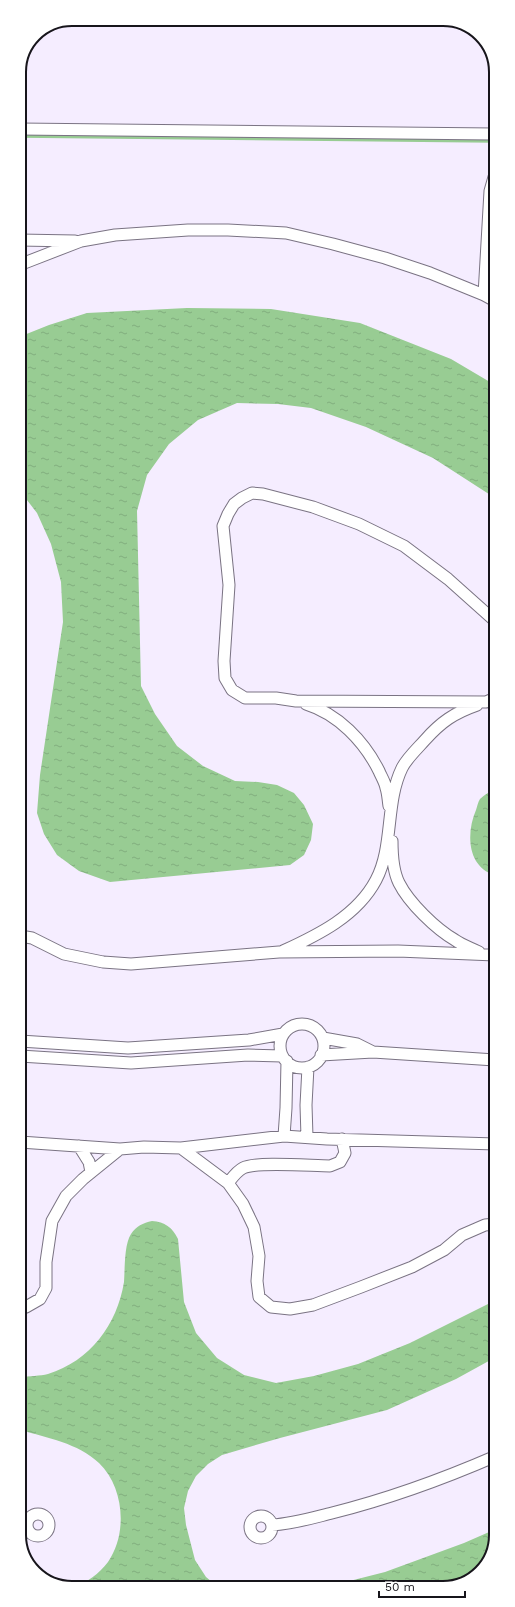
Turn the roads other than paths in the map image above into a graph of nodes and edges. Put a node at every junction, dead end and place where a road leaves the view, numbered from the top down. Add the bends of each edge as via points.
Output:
1 (26, 129) edge
2 (489, 134) edge
3 (489, 208) edge
4 (26, 240) edge
5 (81, 241) junction
6 (26, 262) edge
7 (484, 295) junction
8 (489, 298) edge
9 (489, 616) edge
10 (489, 700) edge
11 (489, 700) edge
12 (296, 701) junction
13 (390, 818) junction
14 (26, 933) edge
15 (26, 937) edge
16 (32, 938) junction
17 (279, 952) junction
18 (483, 954) junction
19 (489, 954) edge
20 (283, 1034) junction
21 (323, 1038) junction
22 (26, 1041) edge
23 (373, 1052) junction
24 (321, 1055) junction
25 (26, 1056) edge
26 (285, 1058) junction
27 (489, 1060) edge
28 (308, 1067) junction
29 (284, 1136) junction
30 (308, 1137) junction
31 (342, 1139) junction
32 (26, 1142) edge
33 (489, 1144) edge
34 (79, 1146) junction
35 (181, 1148) junction
36 (120, 1149) junction
37 (91, 1172) junction
38 (228, 1183) junction
39 (489, 1225) edge
40 (26, 1307) edge
41 (489, 1459) edge
42 (272, 1525) dead end

1 - 2 street
3 - 7 street
4 - 5 street
5 - 6 street
5 - 7 street via 115,235 188,230 286,233 385,258
7 - 8 street
9 - 12 street via 448,579 404,546 359,524 314,507 252,493 234,504 223,526 230,585 225,678 232,690 245,698
10 - 12 street
11 - 13 street via 450,716 402,767
12 - 13 street via 318,708 341,723 360,741 386,786
13 - 17 street via 384,861 376,880 366,894 340,920 320,933
13 - 18 street via 392,858 399,882 408,898 454,940
14 - 16 street
15 - 16 street
16 - 17 street via 64,954 103,962 131,964
17 - 18 street via 398,951
18 - 19 street
20 - 21 street via 293,1025 307,1024
20 - 22 street via 249,1040 128,1048
20 - 26 street via 280,1048
21 - 23 street via 357,1044
21 - 24 street
23 - 24 street
23 - 27 street
24 - 28 street
25 - 26 street via 131,1063 248,1055
26 - 28 street via 293,1066
26 - 29 street
28 - 30 street
29 - 30 street
29 - 35 street
30 - 31 street
31 - 33 street
31 - 38 street via 345,1153 340,1162 330,1166 256,1164 235,1174
32 - 34 street
34 - 36 street
34 - 37 street via 89,1162
35 - 36 street
35 - 38 street
36 - 37 street
37 - 40 street via 66,1196 52,1221 46,1262 46,1288 40,1299
38 - 39 street via 243,1204 254,1227 259,1297 271,1307 290,1309 313,1304 361,1287 412,1267 444,1250 462,1235
41 - 42 street via 368,1504 287,1524

